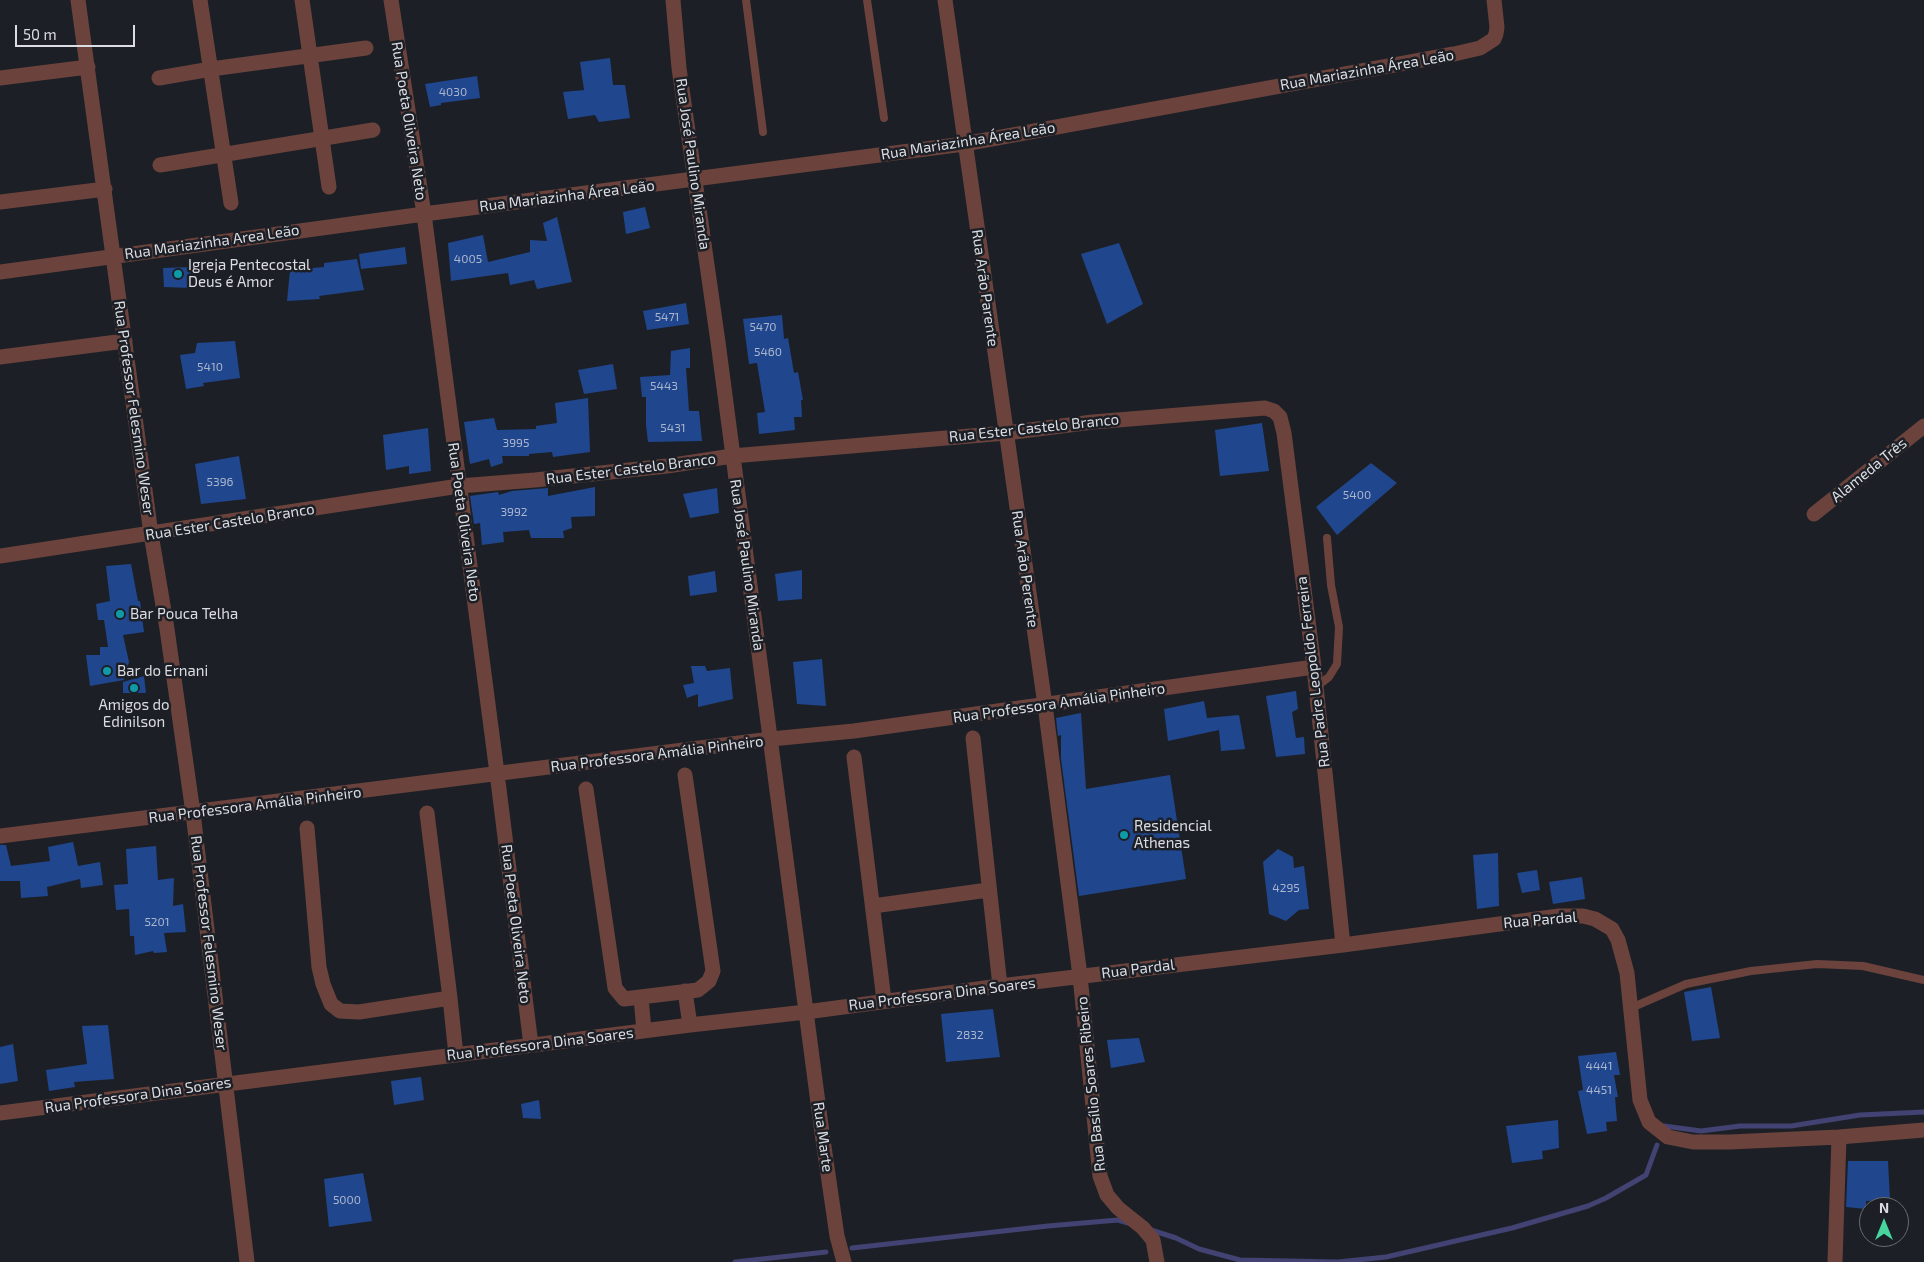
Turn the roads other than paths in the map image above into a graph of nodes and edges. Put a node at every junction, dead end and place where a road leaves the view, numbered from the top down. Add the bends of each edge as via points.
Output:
1 (78, 0) edge
2 (200, 0) edge
3 (302, 0) edge
4 (391, 0) edge
5 (673, 0) edge
6 (746, 0) edge
7 (867, 0) edge
8 (945, 0) edge
9 (1494, 0) edge
10 (366, 48) dead end
11 (310, 56) junction
12 (88, 67) junction
13 (211, 68) junction
14 (0, 78) edge
15 (159, 78) dead end
16 (884, 118) dead end
17 (373, 130) dead end
18 (763, 132) dead end
19 (321, 138) junction
20 (964, 144) junction
21 (224, 154) junction
22 (160, 165) dead end
23 (695, 180) junction
24 (329, 187) dead end
25 (105, 189) junction
26 (0, 202) edge
27 (231, 203) dead end
28 (424, 214) junction
29 (114, 255) junction
30 (0, 272) edge
31 (126, 341) junction
32 (0, 357) edge
33 (1265, 408) joint
34 (1924, 426) edge
35 (1006, 433) junction
36 (732, 456) junction
37 (459, 486) junction
38 (1814, 514) dead end
39 (151, 534) junction
40 (1327, 538) dead end
41 (0, 556) edge
42 (1314, 667) junction
43 (1316, 687) junction
44 (1045, 705) junction
45 (973, 738) dead end
46 (770, 740) junction
47 (854, 756) dead end
48 (497, 773) junction
49 (685, 776) dead end
50 (586, 789) dead end
51 (193, 813) junction
52 (427, 813) dead end
53 (307, 828) dead end
54 (0, 836) edge
55 (988, 890) junction
56 (873, 906) junction
57 (1343, 945) junction
58 (1080, 976) junction
59 (1924, 980) edge
60 (1000, 986) junction
61 (685, 991) junction
62 (641, 997) junction
63 (450, 998) junction
64 (884, 1000) junction
65 (1630, 1008) junction
66 (806, 1012) junction
67 (690, 1025) junction
68 (644, 1031) junction
69 (531, 1045) junction
70 (456, 1055) junction
71 (226, 1083) junction
72 (0, 1113) edge
73 (1924, 1130) edge
74 (1839, 1137) junction
75 (247, 1262) edge
76 (844, 1262) edge
77 (1156, 1262) edge
78 (1835, 1262) edge

1 - 12 street, Rua Professor Felesmino Weser
2 - 13 street
3 - 11 street
4 - 28 street, Rua Poeta Oliveira Neto
5 - 23 street, Rua José Paulino Miranda
6 - 18 lane
7 - 16 lane
8 - 20 street, Rua Arão Parente
9 - 20 street, Rua Mariazinha Área Leão via 1497,27 1494,40 1454,54
10 - 11 street
11 - 13 street
11 - 19 street
12 - 14 street
12 - 25 street, Rua Professor Felesmino Weser
13 - 15 street
13 - 21 street
17 - 19 street
19 - 21 street
19 - 24 street
20 - 23 street, Rua Mariazinha Área Leão
20 - 35 street, Rua Arão Parente
21 - 22 street
21 - 27 street
23 - 28 street, Rua Mariazinha Área Leão
23 - 36 street, Rua José Paulino Miranda
25 - 26 street
25 - 29 street, Rua Professor Felesmino Weser
28 - 29 street, Rua Mariazinha Area Leão
28 - 37 street, Rua Poeta Oliveira Neto
29 - 30 street, Rua Mariazinha Area Leão
29 - 31 street, Rua Professor Felesmino Weser
31 - 32 street
31 - 39 street, Rua Professor Felesmino Weser
33 - 35 street, Rua Ester Castelo Branco via 1093,422
33 - 42 street, Rua Padre Leopoldo Ferreira via 1280,418 1284,433
34 - 38 street, Alameda Três
35 - 36 street, Rua Ester Castelo Branco
35 - 44 street, Rua Arão Perente
36 - 37 street, Rua Ester Castelo Branco via 667,466
36 - 46 street, Rua José Paulino Miranda
37 - 39 street, Rua Ester Castelo Branco
37 - 48 street, Rua Poeta Oliveira Neto
39 - 41 street, Rua Ester Castelo Branco
39 - 51 street, Rua Professor Felesmino Weser
40 - 43 lane via 1339,627 1337,664 1329,677
42 - 43 street, Rua Padre Leopoldo Ferreira
42 - 44 street, Rua Professora Amália Pinheiro
43 - 57 street, Rua Padre Leopoldo Ferreira
44 - 46 street, Rua Professora Amália Pinheiro
44 - 58 street
45 - 55 street
46 - 48 street, Rua Professora Amália Pinheiro
46 - 66 street, Rua José Paulino Miranda
47 - 56 street
48 - 51 street, Rua Professora Amália Pinheiro
48 - 69 street, Rua Poeta Oliveira Neto
49 - 61 street via 713,971 709,981 698,990
50 - 62 street via 615,988 624,999
51 - 54 street, Rua Professora Amália Pinheiro
51 - 71 street, Rua Professor Felesmino Weser
52 - 63 street
53 - 63 street via 319,967 331,1004 340,1011 359,1012
55 - 56 street
55 - 60 street
56 - 64 street
57 - 58 street, Rua Pardal
57 - 65 street, Rua Pardal via 1559,916 1595,919 1612,929 1618,940 1627,973
58 - 60 street, Rua Professora Dina Soares
58 - 77 street, Rua Basílio Soares Ribeiro via 1100,1176 1107,1194 1118,1208 1153,1240
59 - 65 lane via 1862,966 1817,964 1751,971 1686,984
60 - 64 street, Rua Professora Dina Soares
61 - 62 street
61 - 67 street
62 - 68 street
63 - 70 street
64 - 66 street, Rua Professora Dina Soares
65 - 74 street, Rua Pardal via 1640,1100 1649,1122 1668,1138 1730,1142
66 - 67 street, Rua Professora Dina Soares
66 - 76 street, Rua Marte via 834,1222
67 - 68 street, Rua Professora Dina Soares
68 - 69 street, Rua Professora Dina Soares
69 - 70 street, Rua Professora Dina Soares
70 - 71 street, Rua Professora Dina Soares
71 - 72 street, Rua Professora Dina Soares
71 - 75 street, Rua Professor Felesmino Weser
73 - 74 street, Rua Pardal
74 - 78 street

